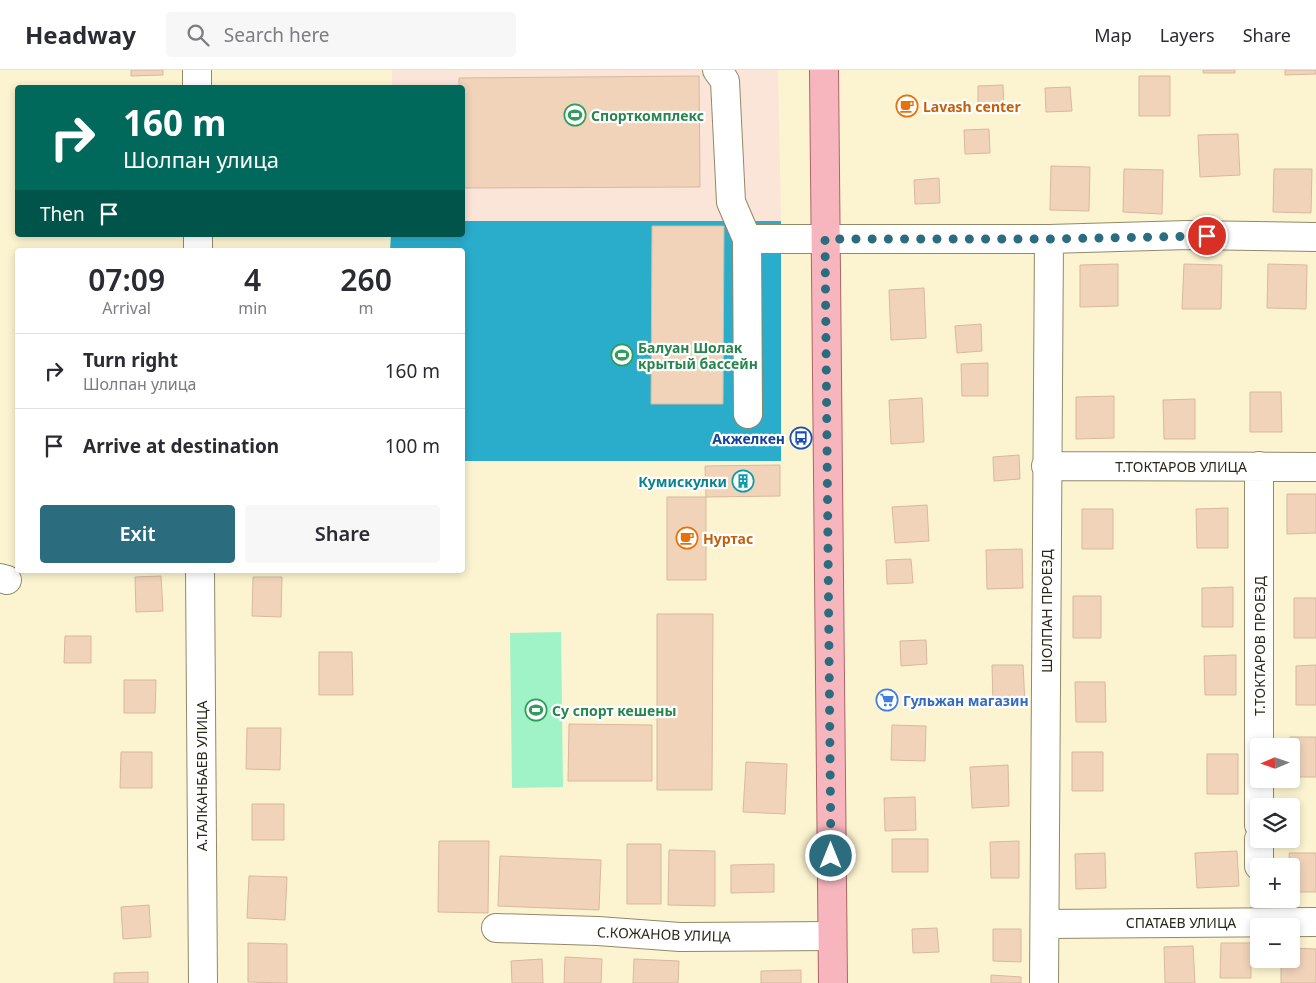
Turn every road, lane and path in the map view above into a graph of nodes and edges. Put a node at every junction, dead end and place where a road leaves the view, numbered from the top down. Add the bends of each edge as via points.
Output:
1 (197, 70) edge
2 (717, 70) edge
3 (824, 70) edge
4 (197, 85) edge
5 (1316, 237) edge
6 (747, 239) junction
7 (825, 239) junction
8 (1049, 239) junction
9 (748, 414) dead end
10 (1046, 466) junction
11 (1259, 466) junction
12 (1316, 467) edge
13 (200, 573) edge
14 (1259, 798) edge
15 (1259, 910) edge
16 (1316, 922) edge
17 (1045, 924) junction
18 (496, 928) dead end
19 (832, 936) junction
20 (203, 983) edge
21 (833, 983) edge
22 (1044, 983) edge

1 - 4 street
2 - 6 street via 725,81 731,202
3 - 7 main road
5 - 8 street via 1188,235
6 - 7 street
6 - 9 street
7 - 8 street
7 - 19 main road
8 - 10 street, ШОЛПАН ПРОЕЗД
10 - 11 street, Т.ТОКТАРОВ УЛИЦА
10 - 17 street, ШОЛПАН ПРОЕЗД
11 - 12 street, Т.ТОКТАРОВ УЛИЦА
11 - 14 street, Т.ТОКТАРОВ ПРОЕЗД
13 - 20 street, А.ТАЛКАНБАЕВ УЛИЦА
15 - 16 street, СПАТАЕВ УЛИЦА
15 - 17 street, СПАТАЕВ УЛИЦА
17 - 22 street, ШОЛПАН ПРОЕЗД
18 - 19 street, С.КОЖАНОВ УЛИЦА via 680,937
19 - 21 main road

